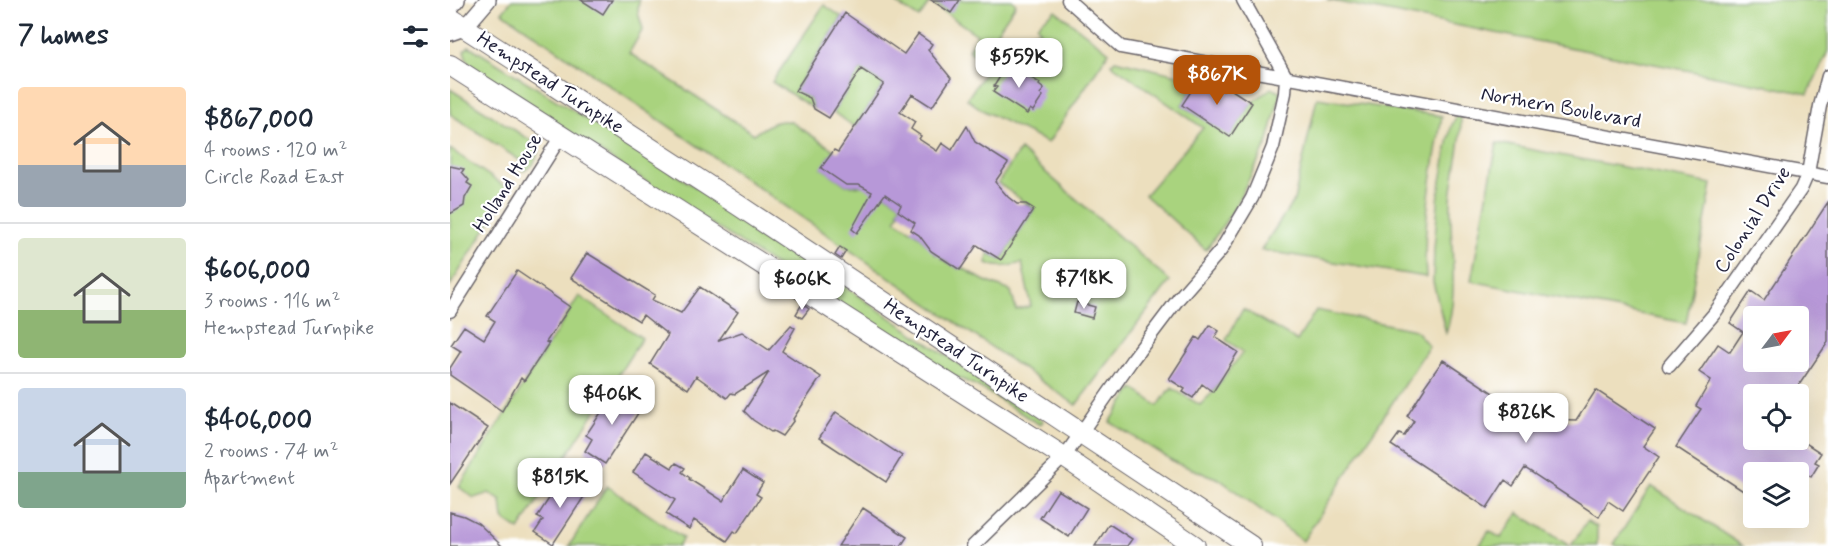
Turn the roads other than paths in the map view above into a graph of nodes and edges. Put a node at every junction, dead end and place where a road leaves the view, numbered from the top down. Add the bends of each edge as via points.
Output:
1 (457, 0) edge
2 (488, 0) edge
3 (1068, 0) edge
4 (1243, 0) edge
5 (450, 8) edge
6 (455, 26) edge
7 (450, 65) edge
8 (1828, 76) edge
9 (1286, 77) junction
10 (561, 136) junction
11 (1808, 173) junction
12 (1828, 177) edge
13 (450, 311) edge
14 (1670, 366) dead end
15 (1081, 435) junction
16 (1064, 457) junction
17 (978, 545) edge
18 (1195, 546) edge
19 (1251, 546) edge

1 - 5 street
2 - 6 street
3 - 9 street, Northern Boulevard via 1121,47
4 - 9 street
6 - 15 main road, Hempstead Turnpike via 738,205
7 - 10 main road, Hempstead Turnpike
8 - 11 street, Colonial Drive
9 - 11 street, Northern Boulevard
9 - 15 street via 1273,147 1232,234 1132,360
10 - 13 street, Holland House
10 - 16 main road, Hempstead Turnpike
11 - 12 street, Northern Boulevard
11 - 14 street, Colonial Drive via 1801,189 1714,314
15 - 16 street
15 - 19 main road, Hempstead Turnpike
16 - 17 street
16 - 18 main road, Hempstead Turnpike

